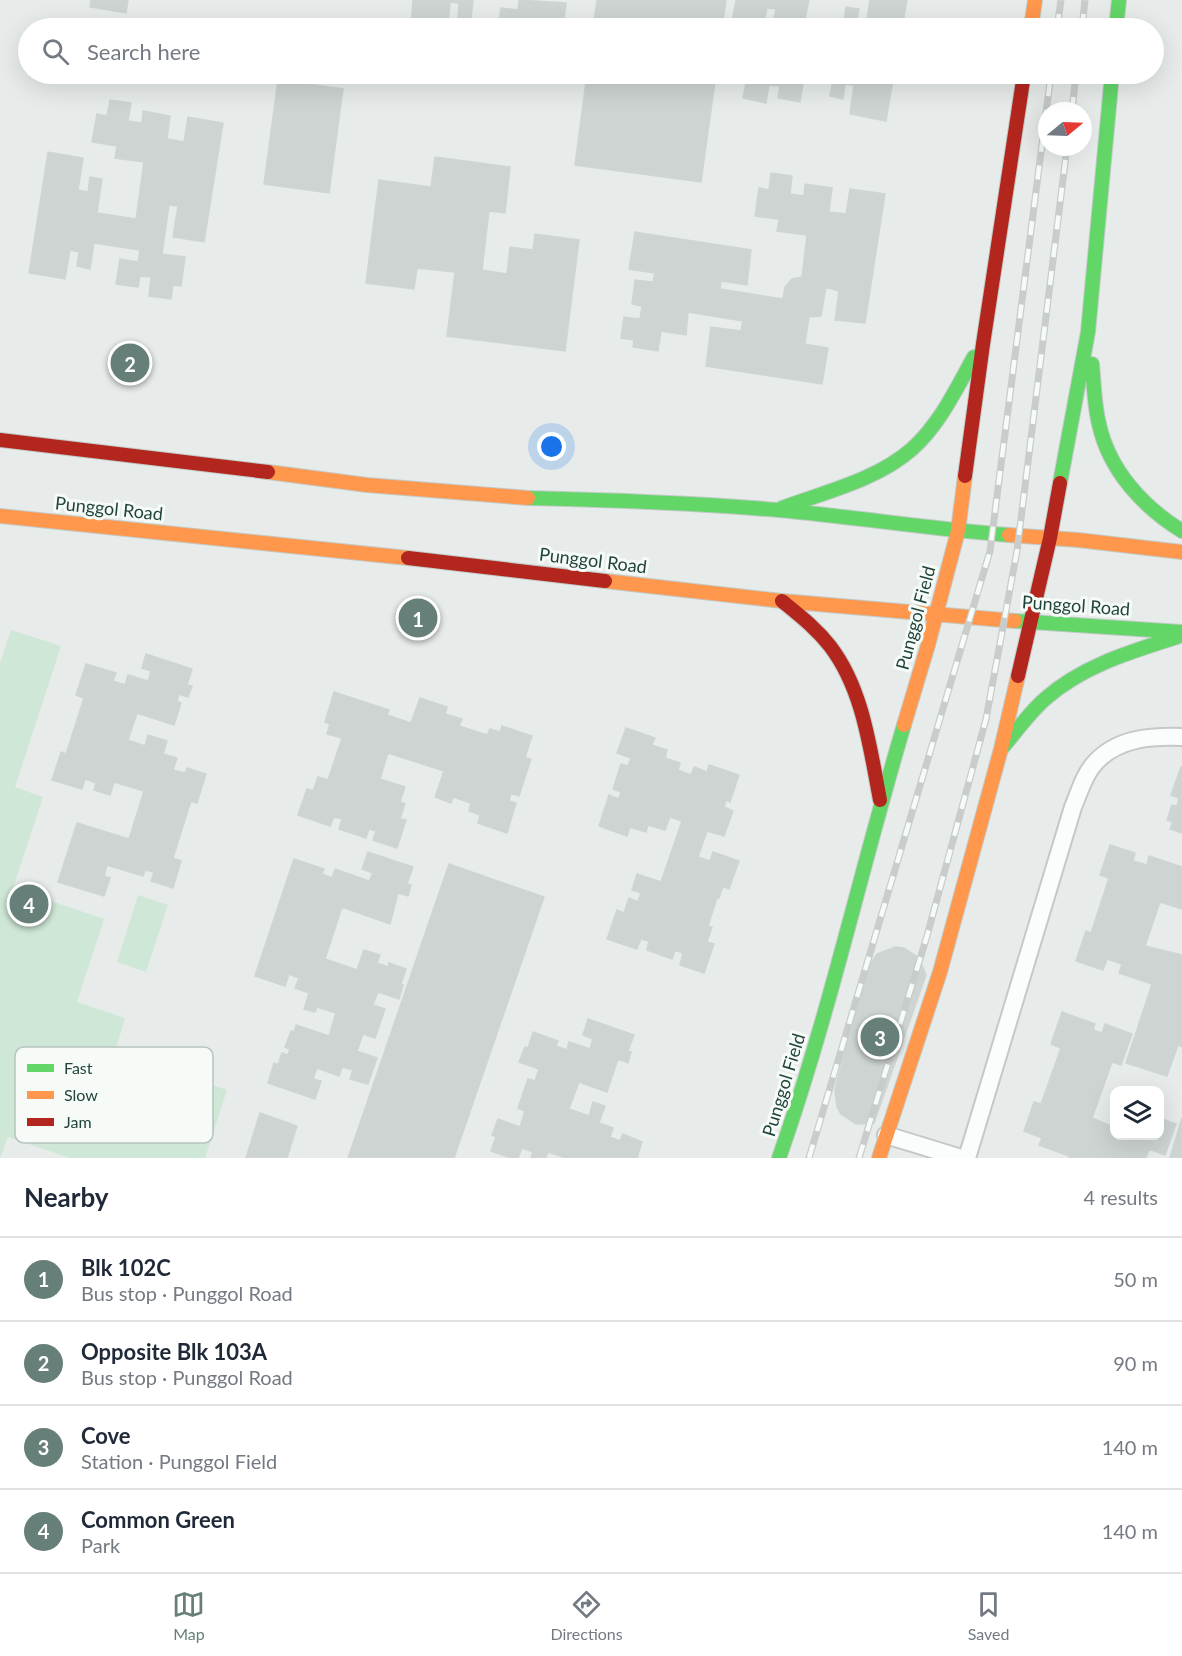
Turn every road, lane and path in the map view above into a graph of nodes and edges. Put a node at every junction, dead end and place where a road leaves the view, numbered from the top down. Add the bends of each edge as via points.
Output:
1 (1035, 0) edge
2 (1119, 0) edge
3 (1032, 18) edge
4 (1117, 18) edge
5 (1022, 84) edge
6 (1111, 84) edge
7 (1088, 332) junction
8 (983, 344) junction
9 (0, 440) edge
10 (778, 510) junction
11 (0, 516) edge
12 (958, 531) junction
13 (1182, 531) edge
14 (1050, 538) junction
15 (1182, 552) edge
16 (782, 601) junction
17 (935, 615) junction
18 (1031, 620) junction
19 (1182, 634) edge
20 (1182, 737) edge
21 (1001, 749) junction
22 (881, 803) junction
23 (886, 1135) junction
24 (779, 1158) edge
25 (879, 1158) edge
26 (961, 1158) edge
27 (967, 1158) edge

1 - 3 main road
2 - 4 main road
5 - 8 main road, Punggol Field
6 - 7 main road
7 - 13 main road via 1100,432 1120,475 1164,522
7 - 14 main road
8 - 10 main road via 940,417 911,449 872,474
8 - 12 main road, Punggol Field
9 - 10 main road via 367,486
10 - 12 main road
11 - 16 main road, Punggol Road
12 - 14 main road
12 - 17 main road, Punggol Field
14 - 15 main road
14 - 18 main road
16 - 17 main road, Punggol Road
16 - 22 main road via 815,628 845,670 862,709
17 - 18 main road, Punggol Road
17 - 22 main road, Punggol Field
18 - 19 main road, Punggol Road
18 - 21 main road
19 - 21 main road via 1109,659 1072,678 1045,699
20 - 27 lane via 1152,736 1124,744 1094,764 1084,782 1073,807
21 - 23 main road via 940,972
22 - 24 main road, Punggol Field via 831,992
23 - 25 main road
23 - 26 lane

